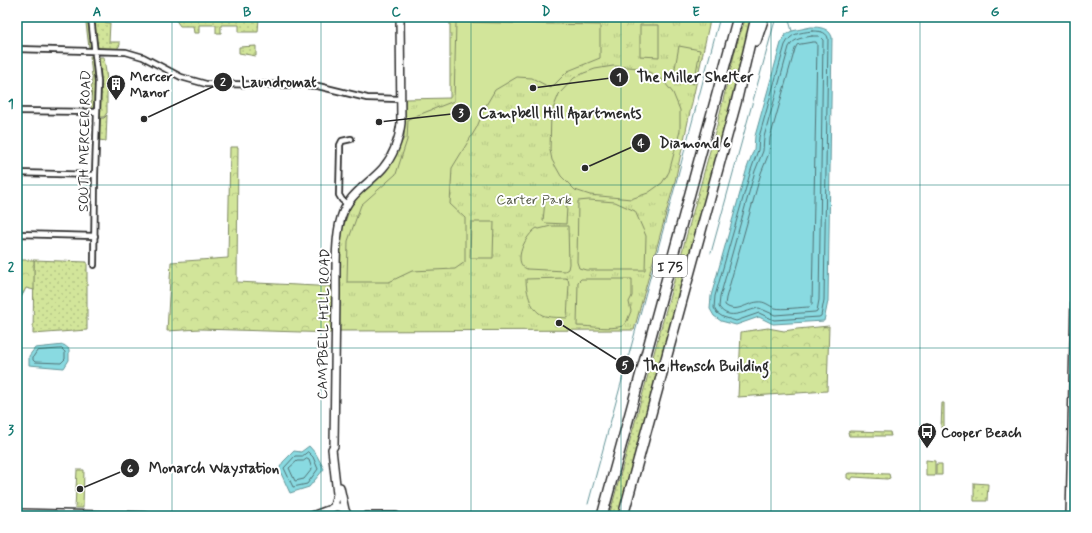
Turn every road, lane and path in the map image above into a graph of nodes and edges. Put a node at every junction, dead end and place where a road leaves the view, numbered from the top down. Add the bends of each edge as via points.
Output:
1 (91, 17) edge
2 (400, 17) edge
3 (732, 17) edge
4 (738, 17) edge
5 (756, 17) edge
6 (764, 17) edge
7 (17, 49) edge
8 (94, 51) junction
9 (716, 96) junction
10 (400, 99) junction
11 (736, 103) junction
12 (17, 111) edge
13 (96, 112) junction
14 (351, 139) dead end
15 (17, 173) edge
16 (95, 175) junction
17 (347, 204) junction
18 (17, 234) edge
19 (94, 236) junction
20 (94, 265) dead end
21 (1075, 296) edge
22 (334, 446) junction
23 (329, 511) edge
24 (17, 512) edge
25 (347, 513) edge
26 (145, 516) edge
27 (312, 516) edge
28 (356, 516) edge
29 (366, 516) edge
30 (396, 516) edge
31 (602, 516) edge
32 (623, 516) edge
33 (1070, 516) edge

1 - 8 street, SOUTH MERCER ROAD
2 - 10 main road, CAMPBELL HILL ROAD
3 - 9 highway
4 - 9 highway, I 75
5 - 11 highway, I 75
6 - 11 highway
7 - 8 street
8 - 10 street via 135,54 180,77 206,84 306,85 367,98
8 - 13 street, SOUTH MERCER ROAD via 98,82
9 - 31 highway, I 75
10 - 17 main road, CAMPBELL HILL ROAD via 401,123 393,152 383,168
11 - 32 highway, I 75
12 - 13 street
13 - 16 street, SOUTH MERCER ROAD
14 - 17 street via 342,141 340,145 339,195
15 - 16 street
16 - 19 street, SOUTH MERCER ROAD
17 - 22 main road, CAMPBELL HILL ROAD via 340,218 338,237
18 - 19 street
19 - 20 street, SOUTH MERCER ROAD
21 - 33 main road
22 - 23 main road, CAMPBELL HILL ROAD via 332,453 337,494
22 - 25 main road, CAMPBELL HILL ROAD
23 - 25 main road via 340,506
23 - 27 main road
24 - 26 main road
25 - 28 main road
29 - 30 main road

